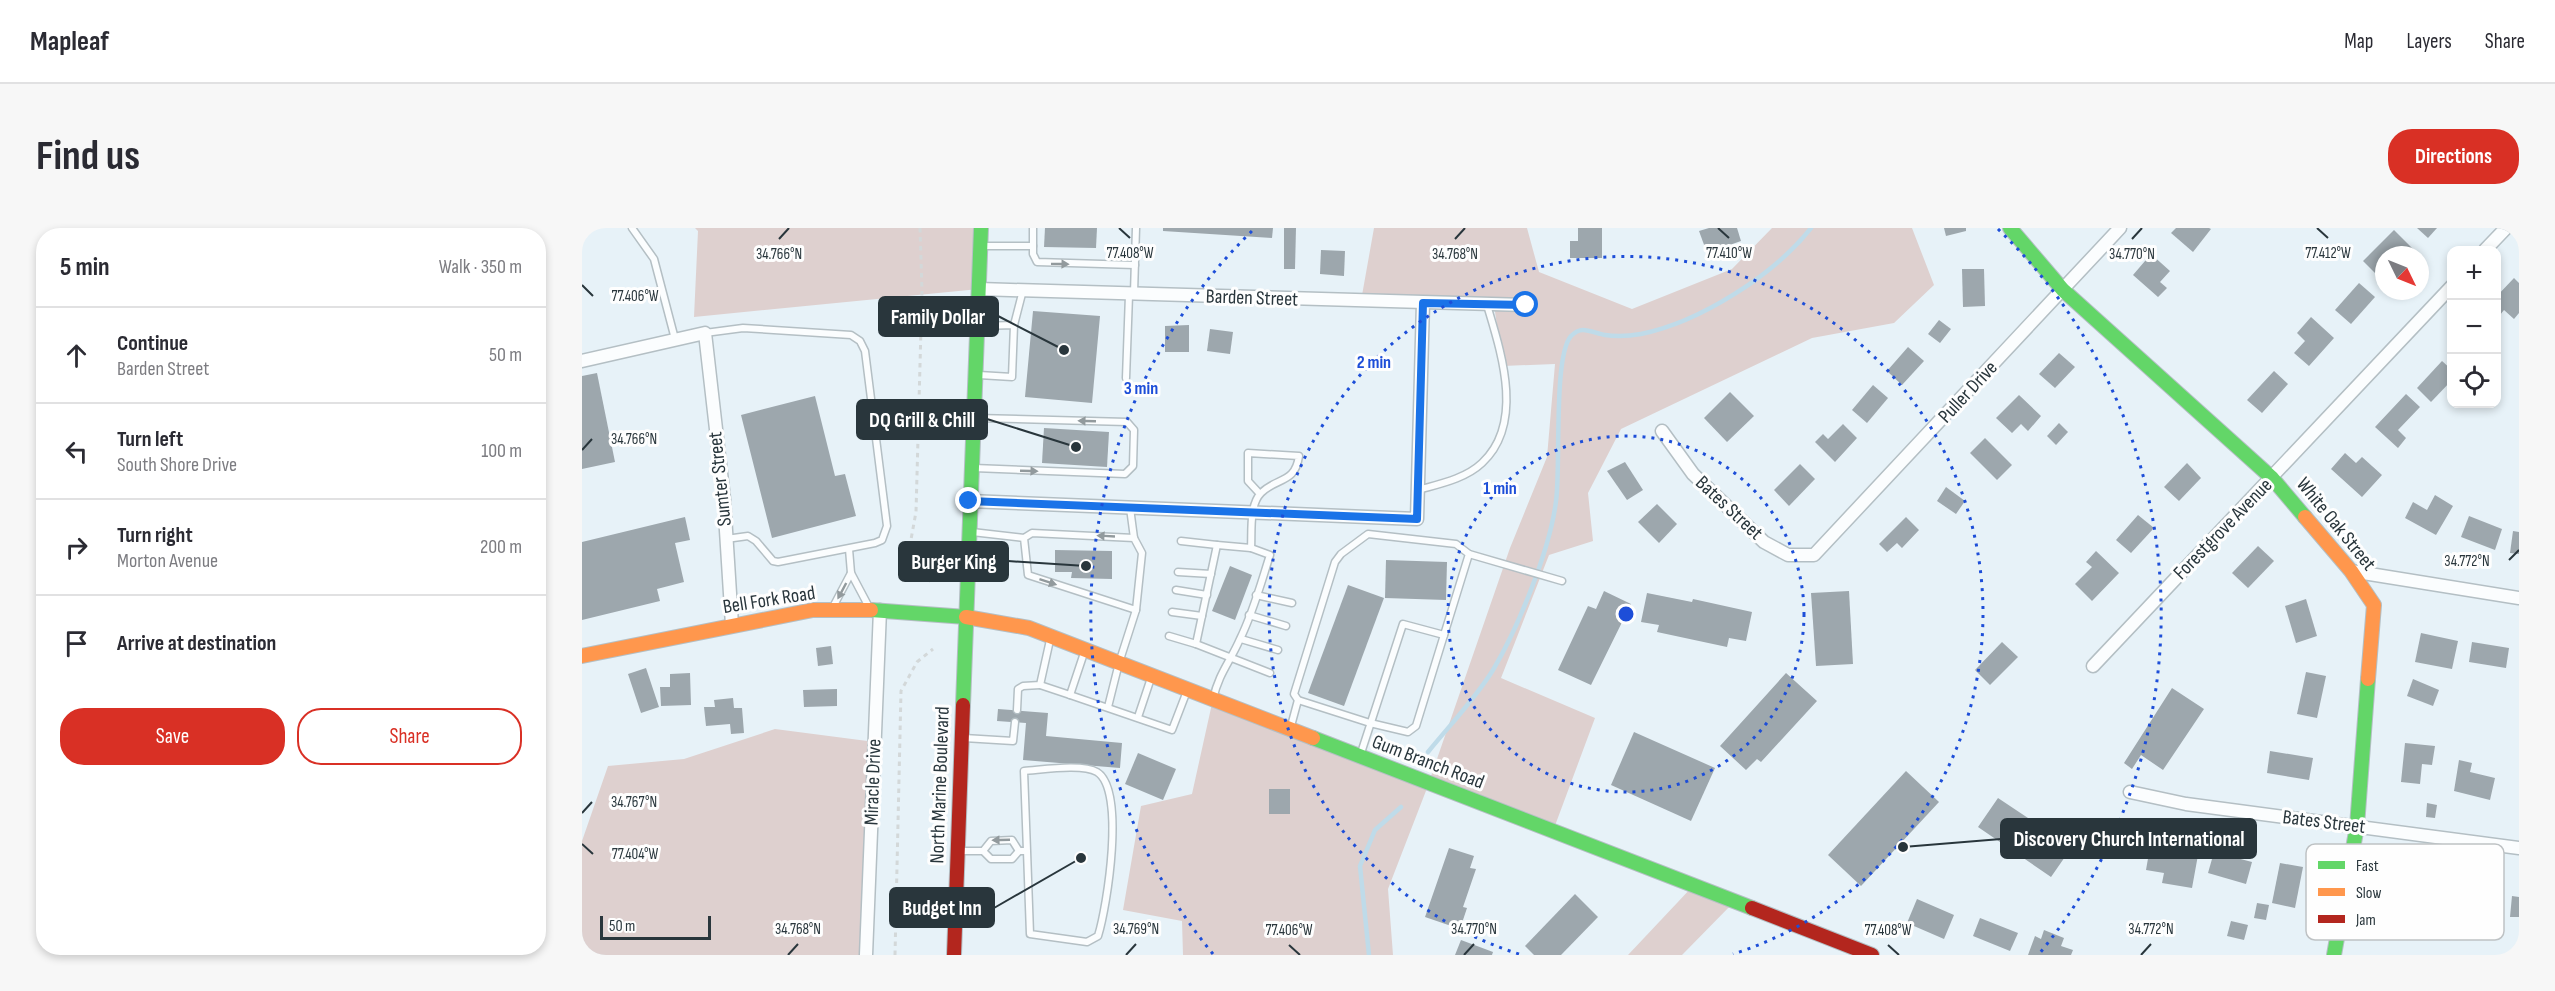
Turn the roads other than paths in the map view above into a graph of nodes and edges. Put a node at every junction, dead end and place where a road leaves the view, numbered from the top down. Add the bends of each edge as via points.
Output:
1 (632, 228) edge
2 (981, 228) edge
3 (1033, 228) edge
4 (1136, 228) edge
5 (2010, 228) edge
6 (2120, 228) edge
7 (2506, 228) edge
8 (981, 246) junction
9 (1033, 246) junction
10 (2489, 246) edge
11 (1135, 265) junction
12 (979, 289) junction
13 (1023, 290) junction
14 (2063, 290) junction
15 (2447, 290) edge
16 (1132, 294) junction
17 (1423, 303) junction
18 (1487, 304) junction
19 (1526, 305) dead end
20 (1014, 325) junction
21 (977, 326) junction
22 (705, 333) junction
23 (675, 340) junction
24 (582, 361) edge
25 (975, 375) junction
26 (1126, 378) dead end
27 (973, 418) junction
28 (1662, 431) dead end
29 (971, 468) junction
30 (2272, 478) junction
31 (1418, 491) junction
32 (1260, 494) junction
33 (969, 501) junction
34 (1130, 508) junction
35 (1253, 513) junction
36 (968, 532) junction
37 (1024, 538) junction
38 (1134, 538) junction
39 (726, 539) junction
40 (1181, 541) dead end
41 (1217, 545) junction
42 (1251, 548) junction
43 (849, 549) junction
44 (1469, 554) junction
45 (1814, 555) joint
46 (2351, 571) junction
47 (1178, 572) dead end
48 (851, 573) junction
49 (1211, 574) junction
50 (1562, 581) dead end
51 (1176, 590) dead end
52 (1207, 595) junction
53 (1256, 595) junction
54 (2519, 598) edge
55 (1292, 603) dead end
56 (832, 610) junction
57 (875, 610) junction
58 (1136, 610) junction
59 (1172, 612) dead end
60 (1249, 615) junction
61 (1202, 616) junction
62 (966, 617) junction
63 (732, 625) junction
64 (1286, 626) dead end
65 (1050, 636) junction
66 (1169, 636) dead end
67 (1444, 636) junction
68 (1241, 639) junction
69 (1196, 644) junction
70 (1085, 650) junction
71 (1278, 650) dead end
72 (582, 656) edge
73 (1230, 658) junction
74 (1119, 663) junction
75 (2093, 666) dead end
76 (1270, 673) dead end
77 (1152, 675) junction
78 (1040, 685) junction
79 (1187, 689) junction
80 (1070, 695) junction
81 (1213, 699) junction
82 (1298, 700) junction
83 (1108, 707) junction
84 (1017, 710) dead end
85 (1138, 717) junction
86 (1015, 722) dead end
87 (1370, 723) junction
88 (1290, 729) junction
89 (962, 738) junction
90 (1360, 756) junction
91 (2130, 792) dead end
92 (2357, 826) junction
93 (2354, 844) edge
94 (2490, 844) edge
95 (2504, 846) edge
96 (2519, 848) edge
97 (958, 851) junction
98 (983, 851) junction
99 (1019, 851) junction
100 (1027, 851) junction
101 (2337, 940) edge
102 (866, 955) edge
103 (954, 955) edge
104 (1872, 955) edge
105 (2334, 955) edge

1 - 23 lane via 654,259
2 - 8 main road, North Marine Boulevard
3 - 9 lane
4 - 11 lane
5 - 14 main road, White Oak Street
6 - 14 street, Puller Drive
7 - 10 street
8 - 9 lane
8 - 12 main road, North Marine Boulevard
9 -> 11 lane via 1034,259 1042,263
11 - 16 lane
12 - 13 street, Barden Street
12 - 21 main road, North Marine Boulevard
13 - 16 street, Barden Street
13 - 20 lane
14 - 30 main road, White Oak Street
14 - 45 street, Puller Drive
15 - 30 street, Forestgrove Avenue
16 - 17 street, Barden Street
16 - 26 lane
17 - 18 street, Barden Street
17 - 31 street
18 - 19 street, Barden Street
18 - 31 lane via 1500,348 1505,421 1482,463 1466,475
20 - 21 lane
20 - 25 lane via 1012,377
21 - 25 main road, North Marine Boulevard
22 - 23 street
22 - 39 street, Sumter Street
22 - 43 lane via 743,328 851,335 860,341 865,351 887,526 882,540
23 - 24 street
25 - 27 main road, North Marine Boulevard
27 - 29 main road, North Marine Boulevard
29 -> 27 lane via 1120,475 1133,466 1134,430 1127,422
28 - 45 street, Bates Street via 1692,474 1764,542 1788,555
29 - 33 main road, North Marine Boulevard
30 - 46 main road, White Oak Street
30 - 75 street, Forestgrove Avenue
31 - 35 street via 1417,519
32 - 32 lane via 1293,474 1299,456 1248,453 1248,481
32 - 35 lane
33 - 34 street
33 - 36 main road, North Marine Boulevard
34 - 35 street
34 - 38 lane
35 - 42 lane
36 - 37 lane
36 - 62 main road, North Marine Boulevard
38 -> 37 lane via 1032,533
37 -> 58 lane via 1028,575
38 - 58 lane via 1142,553
39 - 43 lane via 748,536 772,561 778,562
39 - 63 street, Sumter Street
40 - 41 lane
41 - 42 lane
41 - 49 lane
42 - 53 lane via 1270,555
43 - 48 lane
44 - 50 lane
44 - 67 lane
44 - 82 lane via 1456,544 1368,534 1341,554 1335,561 1294,694
46 - 54 street
46 - 92 main road, White Oak Street via 2374,605
47 - 49 lane
48 -> 56 lane
48 - 57 lane
49 - 52 lane
51 - 52 lane
52 - 61 lane
53 - 55 lane
53 - 60 lane
56 - 57 main road, Bell Fork Road
56 - 63 main road, Bell Fork Road
57 - 62 main road, Bell Fork Road
57 - 102 street, Miracle Drive
58 - 74 lane
59 - 61 lane
60 - 64 lane
60 - 68 lane
61 - 69 lane
62 - 65 main road, Gum Branch Road via 1029,628
62 - 89 main road, North Marine Boulevard
63 - 72 main road, Bell Fork Road
65 - 70 main road, Gum Branch Road
65 - 78 lane
66 - 69 lane
67 - 87 lane via 1416,726 1401,732
67 - 87 lane via 1403,624
68 - 71 lane
68 - 73 lane
69 - 73 lane
70 - 74 main road, Gum Branch Road
70 - 80 lane
73 - 76 lane
73 - 81 lane via 1218,678
74 - 77 main road, Gum Branch Road
74 - 83 lane
77 - 79 main road, Gum Branch Road
77 - 85 lane
78 - 80 lane
78 - 84 lane via 1018,689
79 - 81 main road, Gum Branch Road
79 - 85 lane via 1172,730
80 - 83 lane
81 - 88 main road, Gum Branch Road
82 - 87 lane
82 - 88 lane
83 - 85 lane
86 - 89 lane via 1013,741
87 - 90 lane
88 - 90 main road, Gum Branch Road
89 - 97 main road, North Marine Boulevard
90 - 104 main road, Gum Branch Road
91 - 92 street, Bates Street via 2186,804
92 - 93 main road, White Oak Street
92 - 94 street, Bates Street
95 - 96 street, Bates Street
97 - 98 lane
97 - 103 main road, North Marine Boulevard
98 - 99 lane via 991,859 1012,859
99 -> 98 lane via 1012,840 991,841
99 - 100 lane
100 - 100 lane via 1029,934 1088,942 1098,936 1106,912 1113,841 1109,795 1102,776 1084,768 1024,771
101 - 105 main road, White Oak Street

